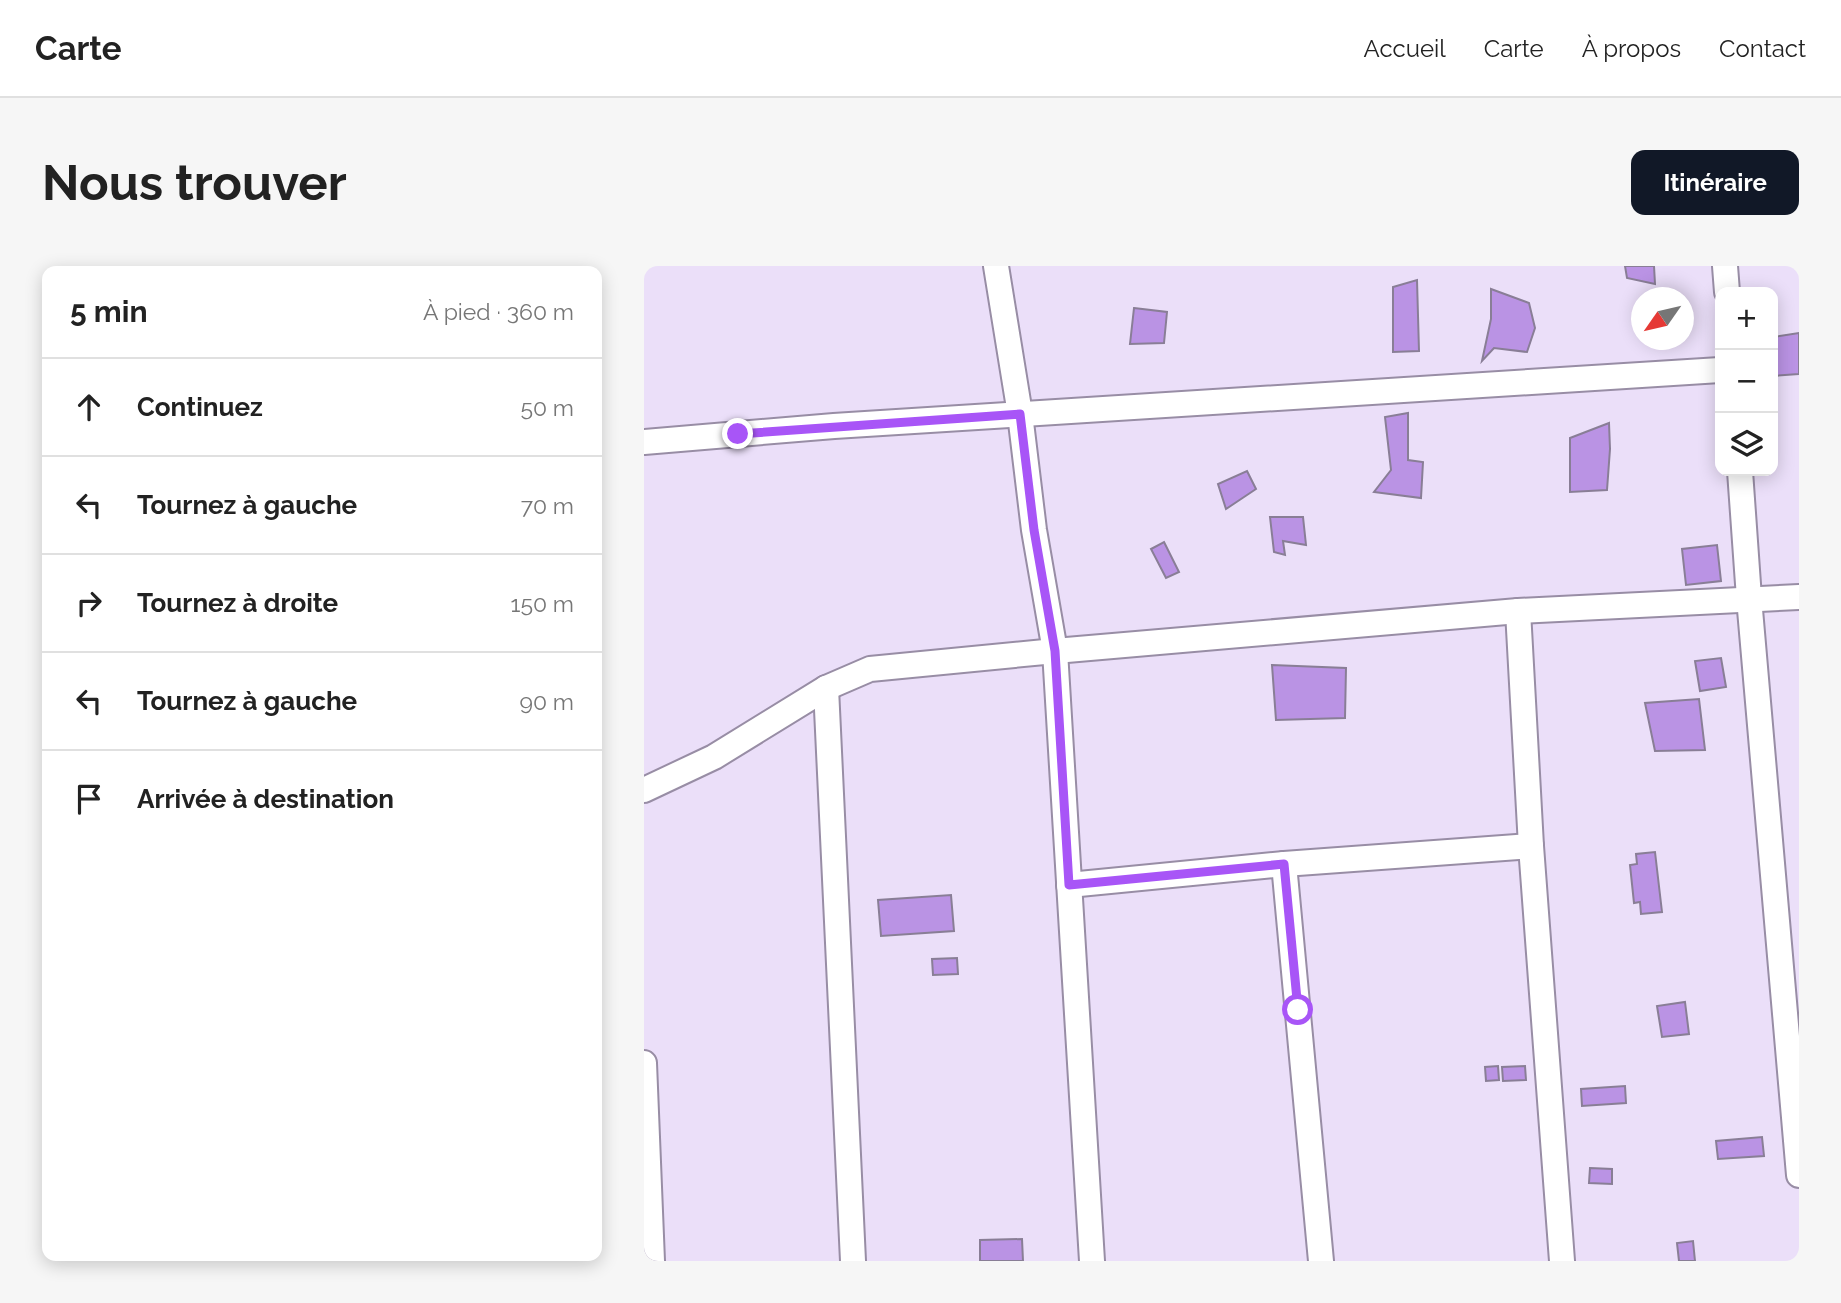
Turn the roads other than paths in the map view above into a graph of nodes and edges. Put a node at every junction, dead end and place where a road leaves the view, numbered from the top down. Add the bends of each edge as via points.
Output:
1 (996, 266) edge
2 (1725, 266) edge
3 (1727, 287) edge
4 (1715, 370) edge
5 (1020, 414) junction
6 (644, 442) edge
7 (1740, 476) edge
8 (1799, 597) edge
9 (1749, 598) junction
10 (1518, 611) junction
11 (1055, 651) junction
12 (826, 688) junction
13 (644, 790) edge
14 (1531, 846) junction
15 (1284, 864) junction
16 (1069, 885) junction
17 (644, 1063) edge
18 (1799, 1175) edge
19 (652, 1261) edge
20 (853, 1261) edge
21 (1092, 1261) edge
22 (1321, 1261) edge
23 (1562, 1261) edge

1 - 5 street
2 - 3 street
4 - 5 street
5 - 6 street
5 - 11 street
7 - 9 street
8 - 9 street
9 - 10 street
9 - 18 street
10 - 11 street
10 - 14 street
11 - 12 street via 870,669
11 - 16 street
12 - 13 street via 714,757
12 - 20 street
14 - 15 street
14 - 23 street
15 - 16 street
15 - 22 street
16 - 21 street
17 - 19 street

